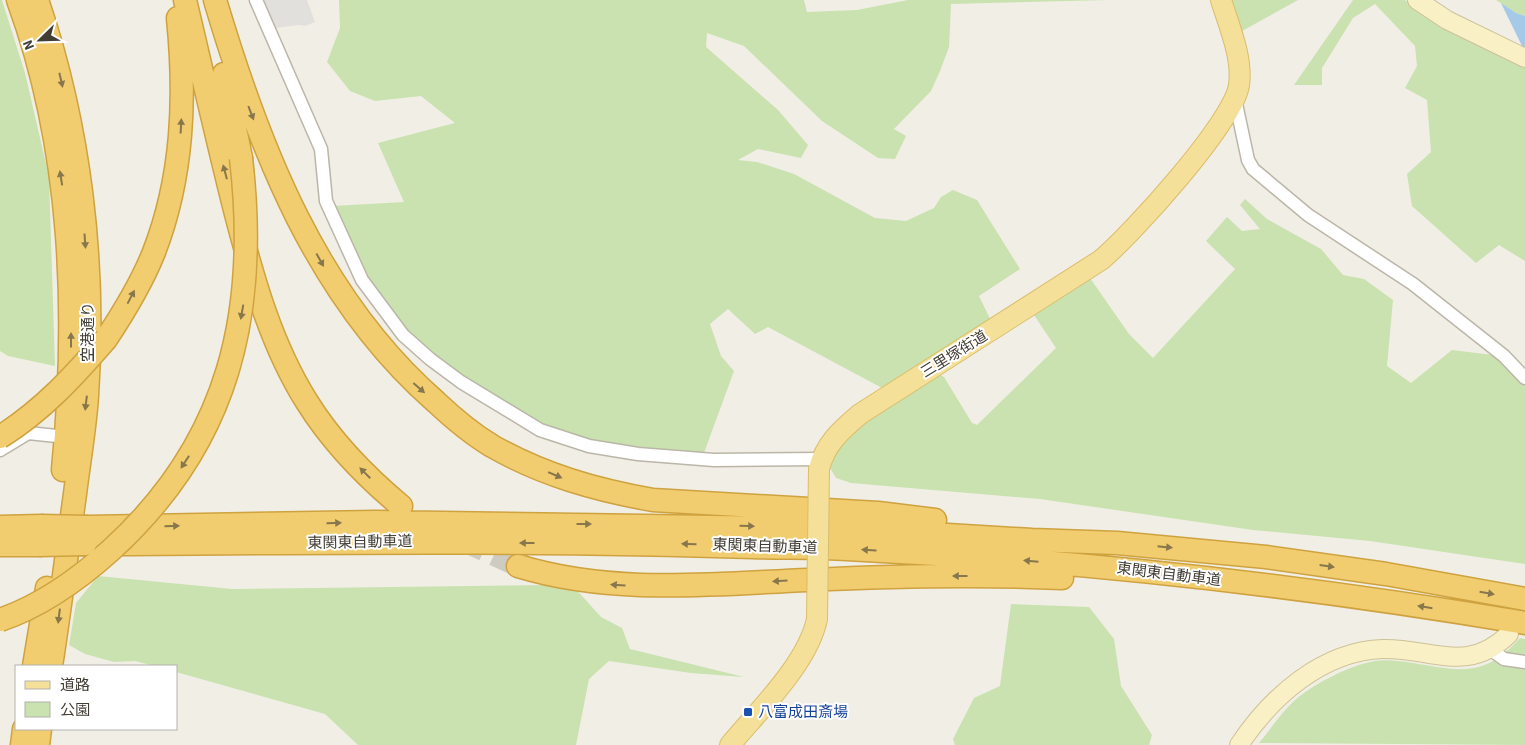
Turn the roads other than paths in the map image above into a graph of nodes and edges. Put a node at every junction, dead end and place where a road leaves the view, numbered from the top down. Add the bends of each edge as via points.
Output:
1 (18, 0) edge
2 (37, 0) edge
3 (176, 0) edge
4 (185, 0) edge
5 (206, 0) edge
6 (215, 0) edge
7 (256, 0) edge
8 (1221, 0) edge
9 (1417, 0) edge
10 (1525, 58) edge
11 (1235, 99) junction
12 (1525, 378) edge
13 (0, 437) edge
14 (66, 437) junction
15 (0, 450) edge
16 (820, 464) junction
17 (401, 506) dead end
18 (0, 527) edge
19 (40, 536) junction
20 (87, 536) junction
21 (1117, 543) junction
22 (0, 545) edge
23 (518, 566) tunnel mouth
24 (1340, 595) junction
25 (1525, 599) edge
26 (0, 620) edge
27 (1517, 628) edge
28 (1490, 649) junction
29 (1525, 662) edge
30 (34, 665) edge
31 (51, 665) edge
32 (24, 730) edge
33 (40, 730) edge
34 (22, 745) edge
35 (38, 745) edge
36 (730, 745) edge
37 (1238, 745) edge

14 -> 1 highway, 空港通り via 71,324 66,221 48,104
2 -> 31 highway, 空港通り via 56,62 76,154 84,212 88,329 87,396
13 -> 3 highway, bridge via 62,389 106,339 153,254 177,166 182,103
17 -> 4 highway via 370,479 330,436 291,374 271,329 254,280 216,135
5 -> 26 highway, bridge via 238,135 247,224 244,301 231,361 205,428 176,477 144,518 79,578
6 -> 21 highway via 235,70 268,154 326,270 369,333 413,383 490,445 570,482 653,500 878,513
7 - 16 street via 321,149 326,201 362,280 403,335 430,359 461,382 540,430 589,446 714,460
8 - 11 main road, 三里塚街道 via 1239,64 1239,87
9 - 10 street via 1447,20
11 - 12 street via 1248,160 1253,169 1308,215 1413,284 1504,356
11 - 16 main road, 三里塚街道 via 1217,128 1122,242 1066,284 860,414 830,443
14 - 15 street via 28,433
14 - 30 highway, 空港通り
16 - 36 main road, bridge via 817,619 814,633 802,658
18 - 19 highway, 東関東自動車道
19 - 20 highway, 東関東自動車道, bridge
19 - 22 highway, 東関東自動車道
20 -> 21 highway, 東関東自動車道 via 375,522 849,529
24 -> 20 highway, 東関東自動車道 via 1126,568 842,548
21 -> 25 highway, 東関東自動車道 via 1285,560
24 -> 23 highway via 1018,576 882,576 624,585 552,576
27 -> 24 highway, 東関東自動車道
27 - 28 street
28 - 29 street via 1504,659
28 - 37 street via 1464,658 1385,649 1337,659 1289,687
32 - 34 highway
33 - 35 highway

